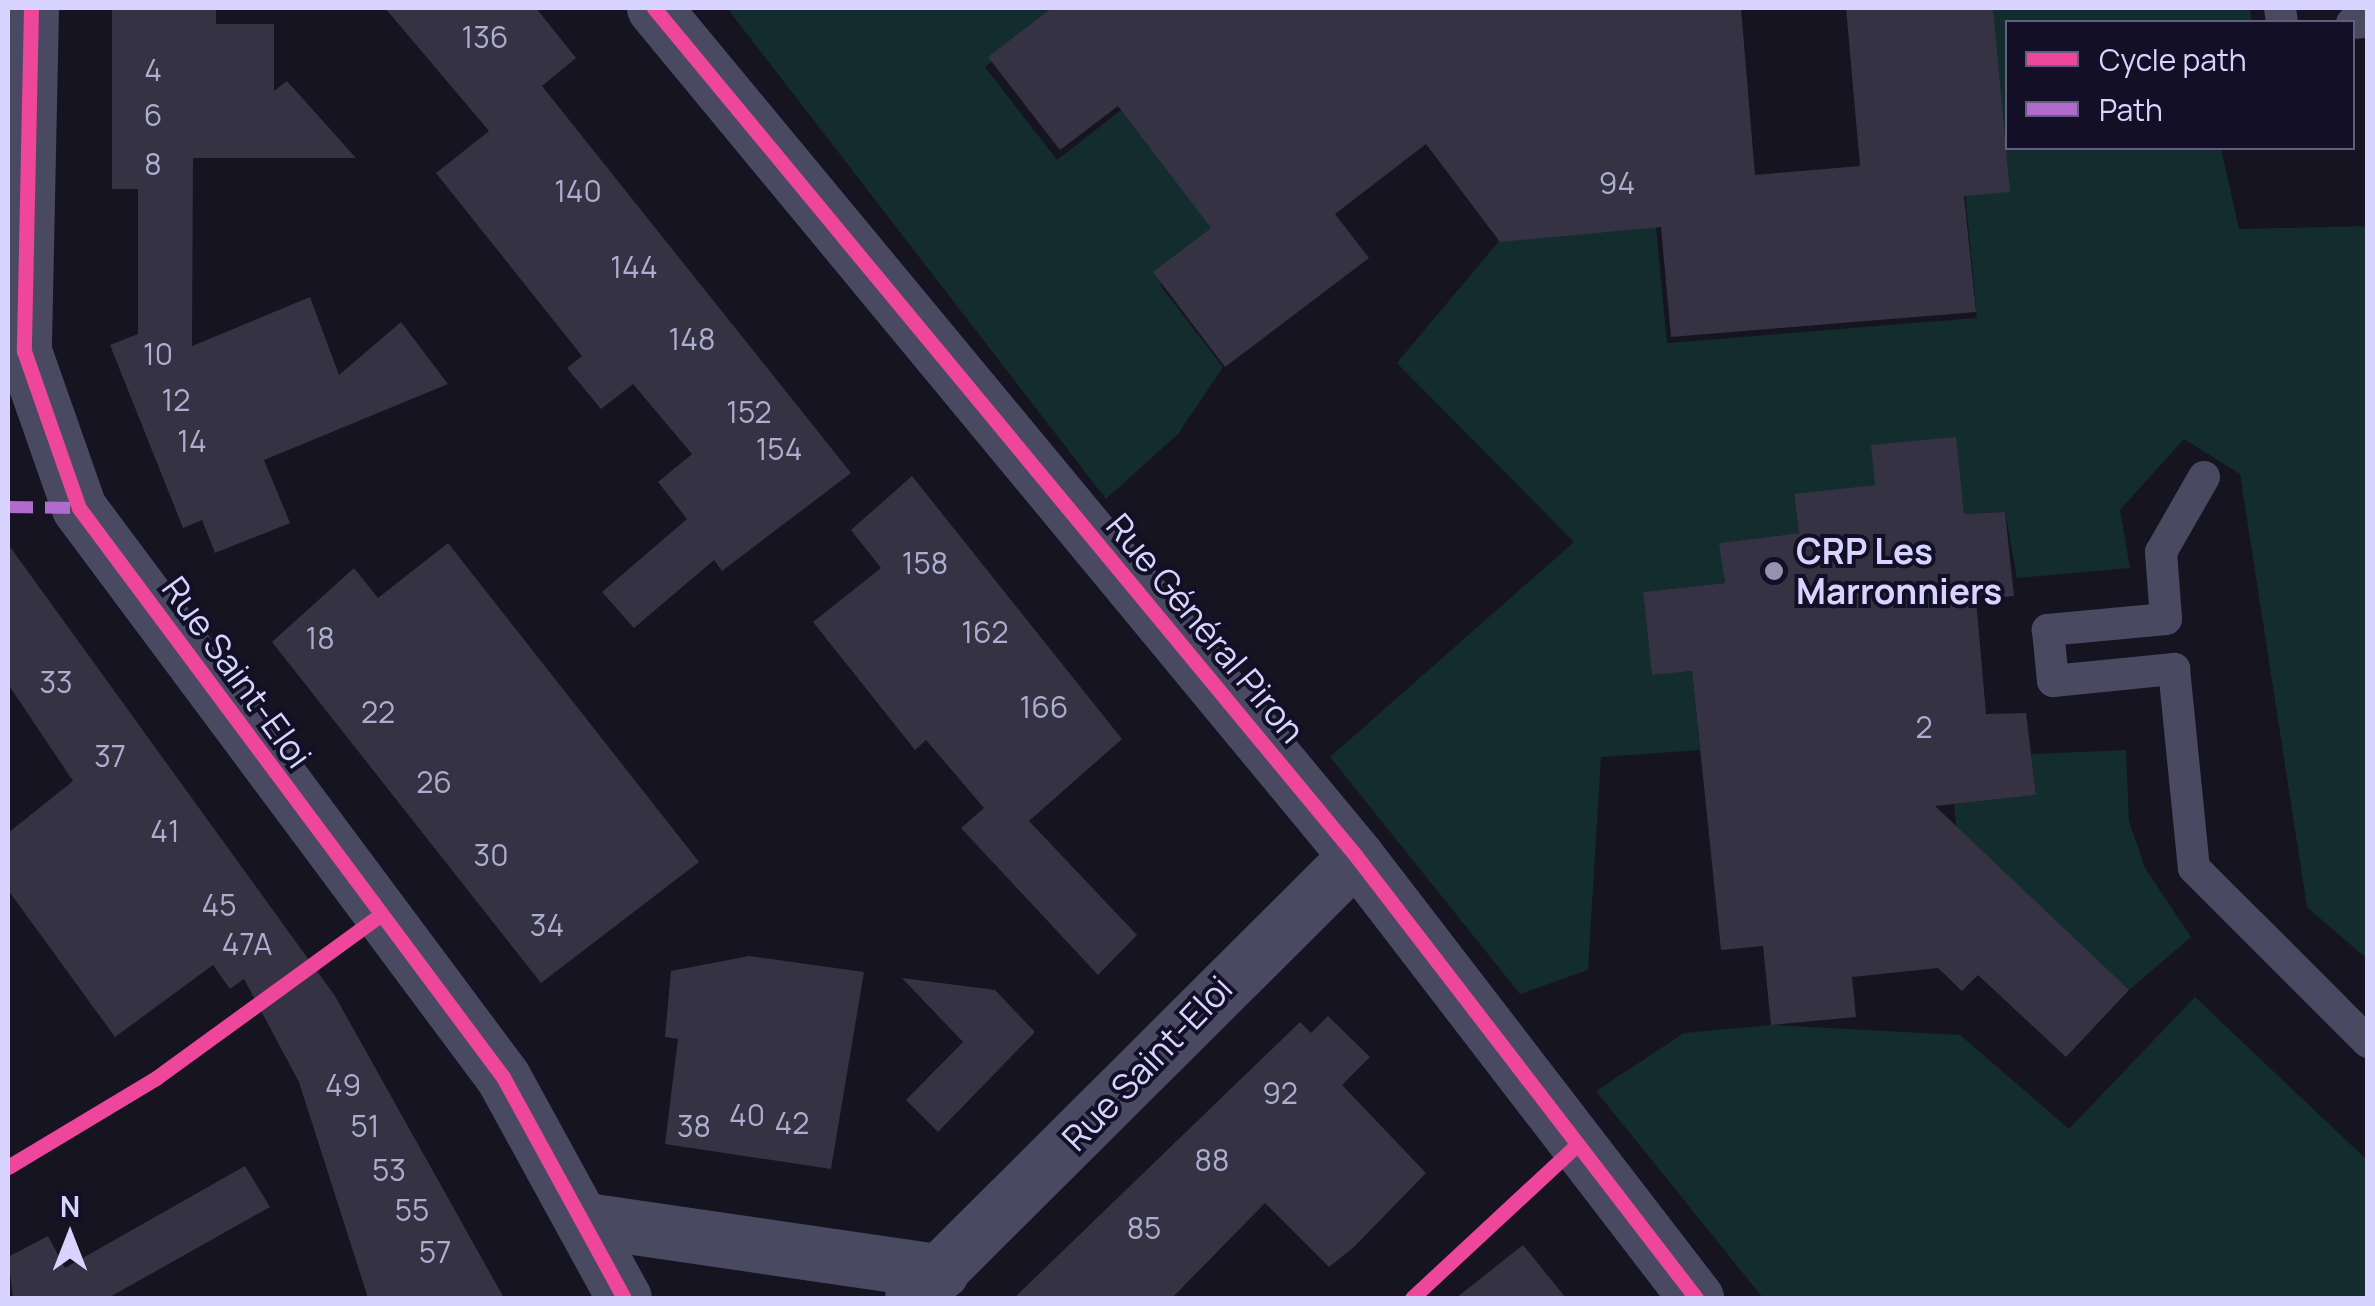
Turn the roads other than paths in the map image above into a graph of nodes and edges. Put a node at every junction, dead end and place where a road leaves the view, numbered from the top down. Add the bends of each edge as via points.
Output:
1 (31, 8) edge
2 (654, 8) edge
3 (2204, 477) dead end
4 (2166, 619) junction
5 (2174, 669) junction
6 (1356, 856) junction
7 (2368, 1042) edge
8 (586, 1220) junction
9 (927, 1286) edge
10 (624, 1298) edge
11 (1696, 1298) edge

1 - 8 street, Rue Saint-Eloi via 24,351 79,508 503,1076
2 - 6 street, Rue Général Piron
3 - 4 lane via 2161,552
4 - 5 lane
4 - 5 lane via 2048,630 2053,681
5 - 7 lane via 2194,868
6 - 9 street, Rue Saint-Eloi
6 - 11 street, Rue Général Piron
8 - 9 street, Rue Saint-Eloi
8 - 10 street, Rue Saint-Eloi

